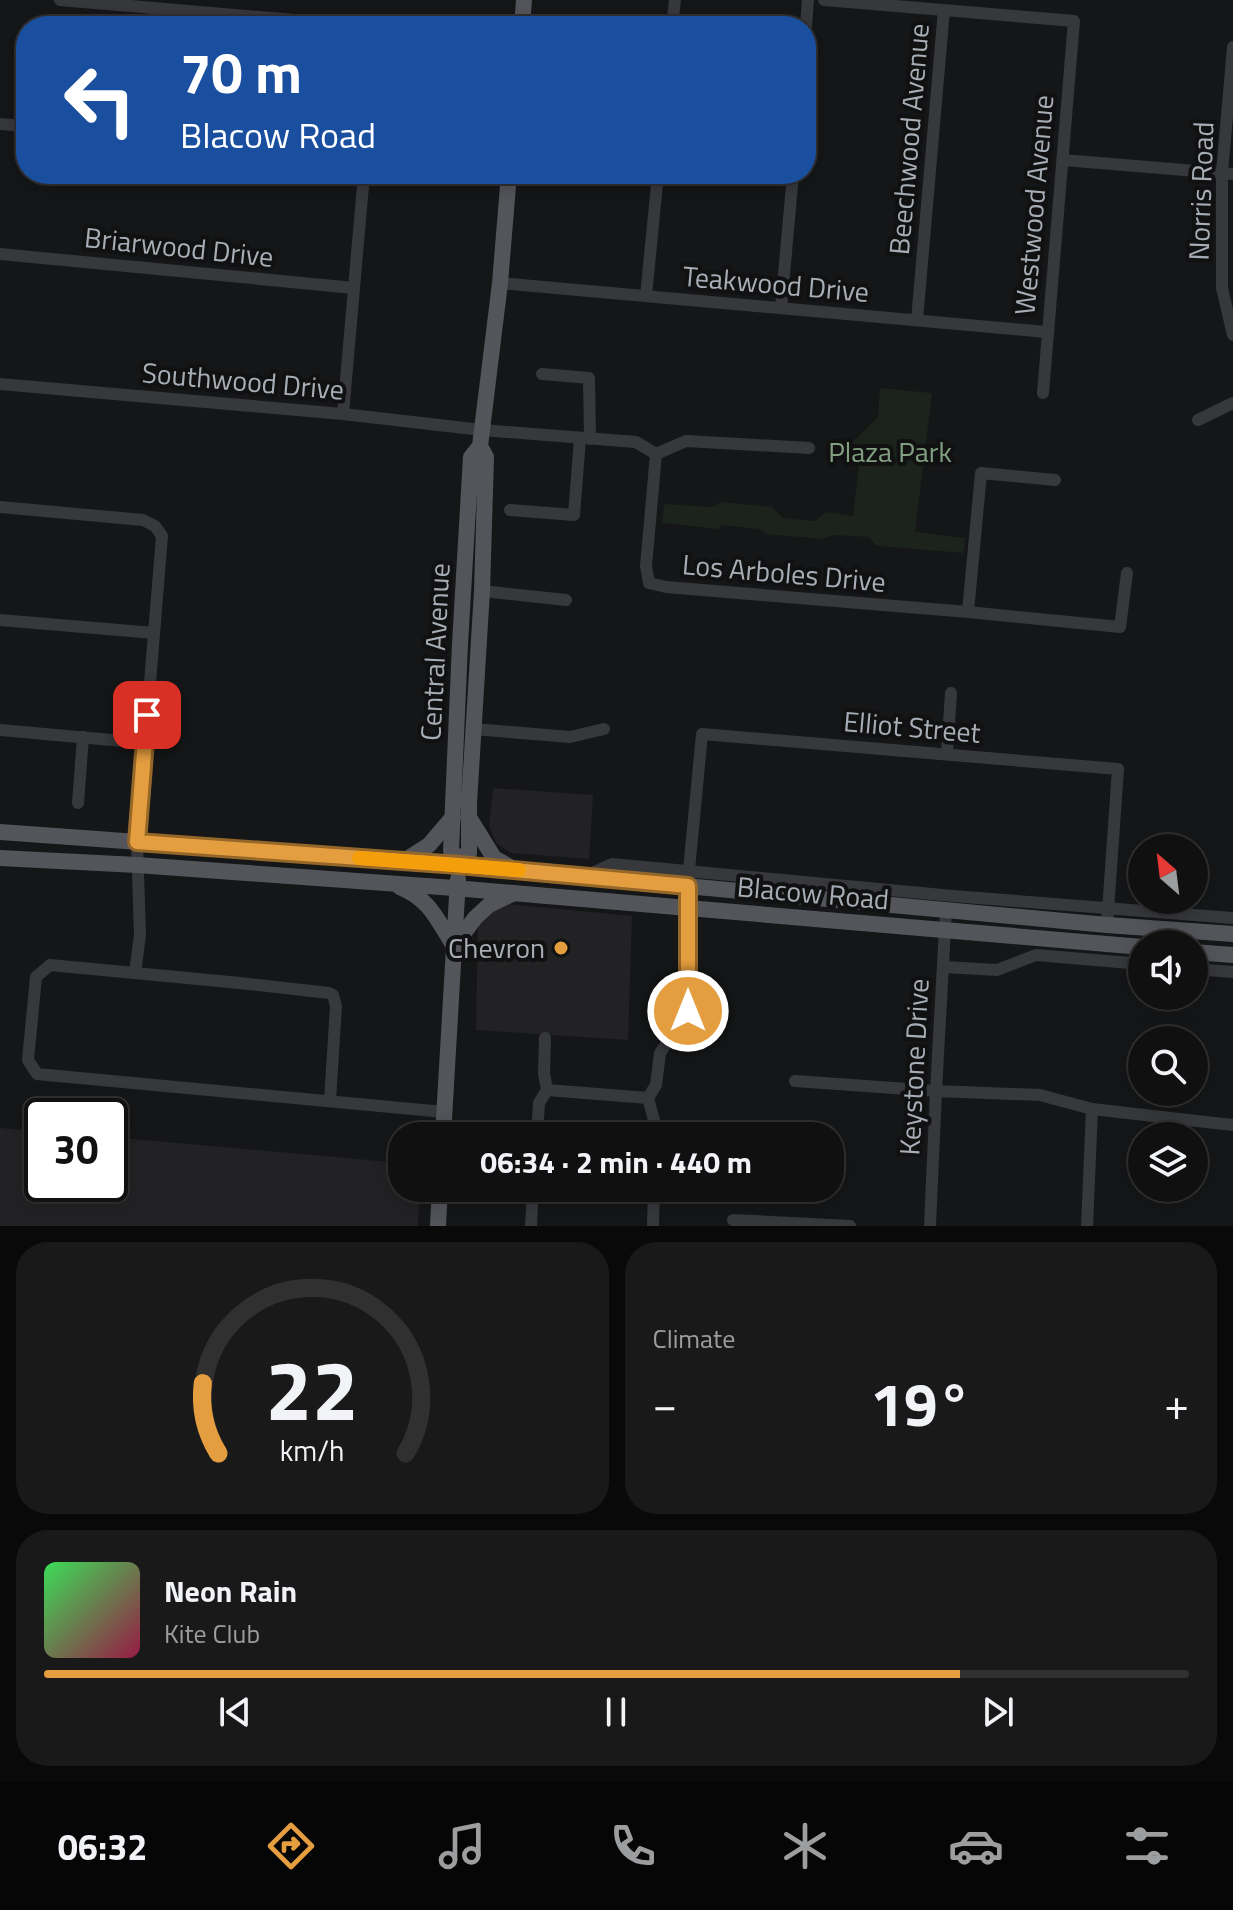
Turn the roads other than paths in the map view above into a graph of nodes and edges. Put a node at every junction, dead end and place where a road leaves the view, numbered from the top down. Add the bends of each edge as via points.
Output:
1 (60, 0) edge
2 (824, 0) edge
3 (944, 10) junction
4 (248, 16) edge
5 (1233, 47) edge
6 (1063, 160) junction
7 (1228, 173) edge
8 (363, 184) edge
9 (508, 184) edge
10 (657, 184) edge
11 (792, 184) edge
12 (0, 254) edge
13 (500, 283) junction
14 (354, 288) junction
15 (646, 296) junction
16 (781, 308) junction
17 (917, 320) junction
18 (1046, 332) junction
19 (1233, 335) edge
20 (542, 374) dead end
21 (0, 384) edge
22 (1043, 393) dead end
23 (1233, 403) edge
24 (343, 414) junction
25 (1198, 420) dead end
26 (481, 438) junction
27 (585, 439) junction
28 (809, 448) dead end
29 (656, 454) junction
30 (1055, 480) dead end
31 (0, 507) edge
32 (510, 510) dead end
33 (1127, 573) dead end
34 (482, 591) junction
35 (566, 600) dead end
36 (968, 612) junction
37 (0, 620) edge
38 (154, 633) junction
39 (951, 693) dead end
40 (473, 729) junction
41 (604, 729) dead end
42 (0, 730) edge
43 (83, 737) junction
44 (145, 743) junction
45 (947, 754) junction
46 (78, 803) dead end
47 (461, 817) junction
48 (0, 832) edge
49 (137, 842) junction
50 (0, 858) edge
51 (403, 861) junction
52 (459, 862) junction
53 (137, 865) junction
54 (515, 870) junction
55 (689, 878) junction
56 (392, 883) junction
57 (457, 888) junction
58 (514, 893) junction
59 (688, 909) junction
60 (946, 910) junction
61 (1107, 917) junction
62 (1233, 918) edge
63 (944, 930) junction
64 (1233, 934) edge
65 (454, 946) junction
66 (1128, 946) edge
67 (1208, 953) edge
68 (1233, 955) edge
69 (1128, 963) edge
70 (943, 967) junction
71 (1208, 970) edge
72 (1233, 972) edge
73 (135, 973) junction
74 (545, 1038) dead end
75 (795, 1081) dead end
76 (547, 1090) junction
77 (936, 1091) junction
78 (648, 1098) junction
79 (330, 1100) junction
80 (1092, 1109) junction
81 (444, 1112) junction
82 (444, 1122) edge
83 (538, 1122) edge
84 (654, 1122) edge
85 (1233, 1125) edge
86 (439, 1202) edge
87 (532, 1202) edge
88 (654, 1202) edge
89 (733, 1220) dead end
90 (438, 1226) edge
91 (531, 1226) edge
92 (653, 1226) edge
93 (850, 1226) edge
94 (930, 1226) edge
95 (1087, 1226) edge

1 - 4 street
2 - 3 street
3 - 6 street, Westwood Avenue via 1074,21
3 - 17 street, Beechwood Avenue
5 - 7 street, Norris Road
6 - 7 street
6 - 18 street, Westwood Avenue
7 - 19 street, Norris Road via 1222,288
8 - 14 street
9 - 13 main road, Central Avenue
10 - 15 street
11 - 16 street
12 - 14 street, Briarwood Drive
13 - 15 street, Teakwood Drive
13 - 26 main road, Central Avenue
14 - 24 street
15 - 16 street, Teakwood Drive
16 - 17 street, Teakwood Drive
17 - 18 street, Teakwood Drive
18 - 22 street, Westwood Avenue
20 - 27 street via 589,378
21 - 24 street, Southwood Drive
23 - 25 street
24 - 26 street, Southwood Drive
26 - 27 street
26 - 34 main road, Central Avenue via 486,457
26 - 47 main road, Central Avenue via 471,457 460,644
27 - 29 street via 636,442
27 - 32 street via 574,515
28 - 29 street via 686,441
29 - 36 street, Los Arboles Drive via 649,583
30 - 36 street via 981,473
31 - 38 street via 143,520 155,526 162,536
33 - 36 street, Los Arboles Drive via 1120,627
34 - 35 street
34 - 40 main road, Central Avenue
37 - 38 street
38 - 44 street
39 - 45 street
40 - 41 street via 570,737
40 - 47 main road, Central Avenue
42 - 43 street
43 - 44 street
43 - 46 street
44 - 49 street
45 - 55 street, Elliot Street via 702,734
45 - 61 street, Elliot Street via 1118,769
47 - 51 main road
47 - 52 main road, Central Avenue via 469,853
47 - 54 main road via 494,858
48 - 49 main road, Blacow Road
49 - 51 main road, Blacow Road
49 - 53 street
50 - 53 main road, Blacow Road
51 - 52 main road, Blacow Road
52 - 54 main road, Blacow Road
52 - 57 main road, Central Avenue
53 - 56 main road, Blacow Road
53 - 73 street via 140,935
54 - 55 main road, Blacow Road
55 - 59 street
55 - 60 main road, Blacow Road
55 - 61 street, Blacow Road
56 - 57 main road, Blacow Road
56 - 65 main road via 428,904
57 - 58 main road, Blacow Road
57 - 65 main road, Central Avenue
58 - 59 main road, Blacow Road
58 - 65 main road via 489,905
59 - 63 main road, Blacow Road
59 - 78 street via 688,1011 660,1053 656,1085
60 - 61 main road, Blacow Road
60 - 63 street, Keystone Drive
61 - 62 street, Blacow Road
61 - 64 main road, Blacow Road
63 - 66 main road, Blacow Road
63 - 70 street, Keystone Drive
65 - 81 main road, Central Avenue
67 - 68 main road
69 - 70 street via 1036,955 997,970
70 - 77 street, Keystone Drive
71 - 72 street
73 - 79 street via 333,995
73 - 79 street via 50,965 36,977 28,1060 37,1074
74 - 76 street
75 - 77 street
76 - 78 street
76 - 83 street via 539,1103
77 - 80 street via 1040,1095
77 - 94 street, Keystone Drive
78 - 84 street
79 - 81 street
80 - 85 street
80 - 95 street
81 - 82 main road, Central Avenue
86 - 90 main road
87 - 91 street
88 - 92 street
89 - 93 street

